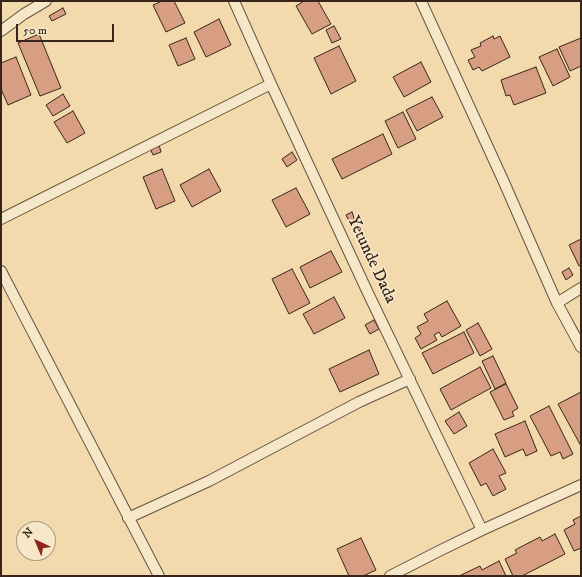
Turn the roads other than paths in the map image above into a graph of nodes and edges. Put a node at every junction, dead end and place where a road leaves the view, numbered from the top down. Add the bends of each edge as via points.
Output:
1 (46, 1) edge
2 (234, 1) edge
3 (421, 1) edge
4 (1, 31) edge
5 (271, 84) junction
6 (1, 219) edge
7 (1, 271) edge
8 (581, 288) edge
9 (557, 303) junction
10 (581, 347) edge
11 (410, 379) junction
12 (581, 486) edge
13 (128, 518) junction
14 (482, 530) junction
15 (159, 576) edge
16 (390, 576) edge

1 - 4 street
2 - 5 street, Yetunde Dada
3 - 9 street
5 - 6 street
5 - 11 street, Yetunde Dada
7 - 13 street
8 - 9 street
9 - 10 street
11 - 13 street via 359,402 209,481
11 - 14 street, Yetunde Dada
12 - 14 street
13 - 15 street
14 - 16 street

